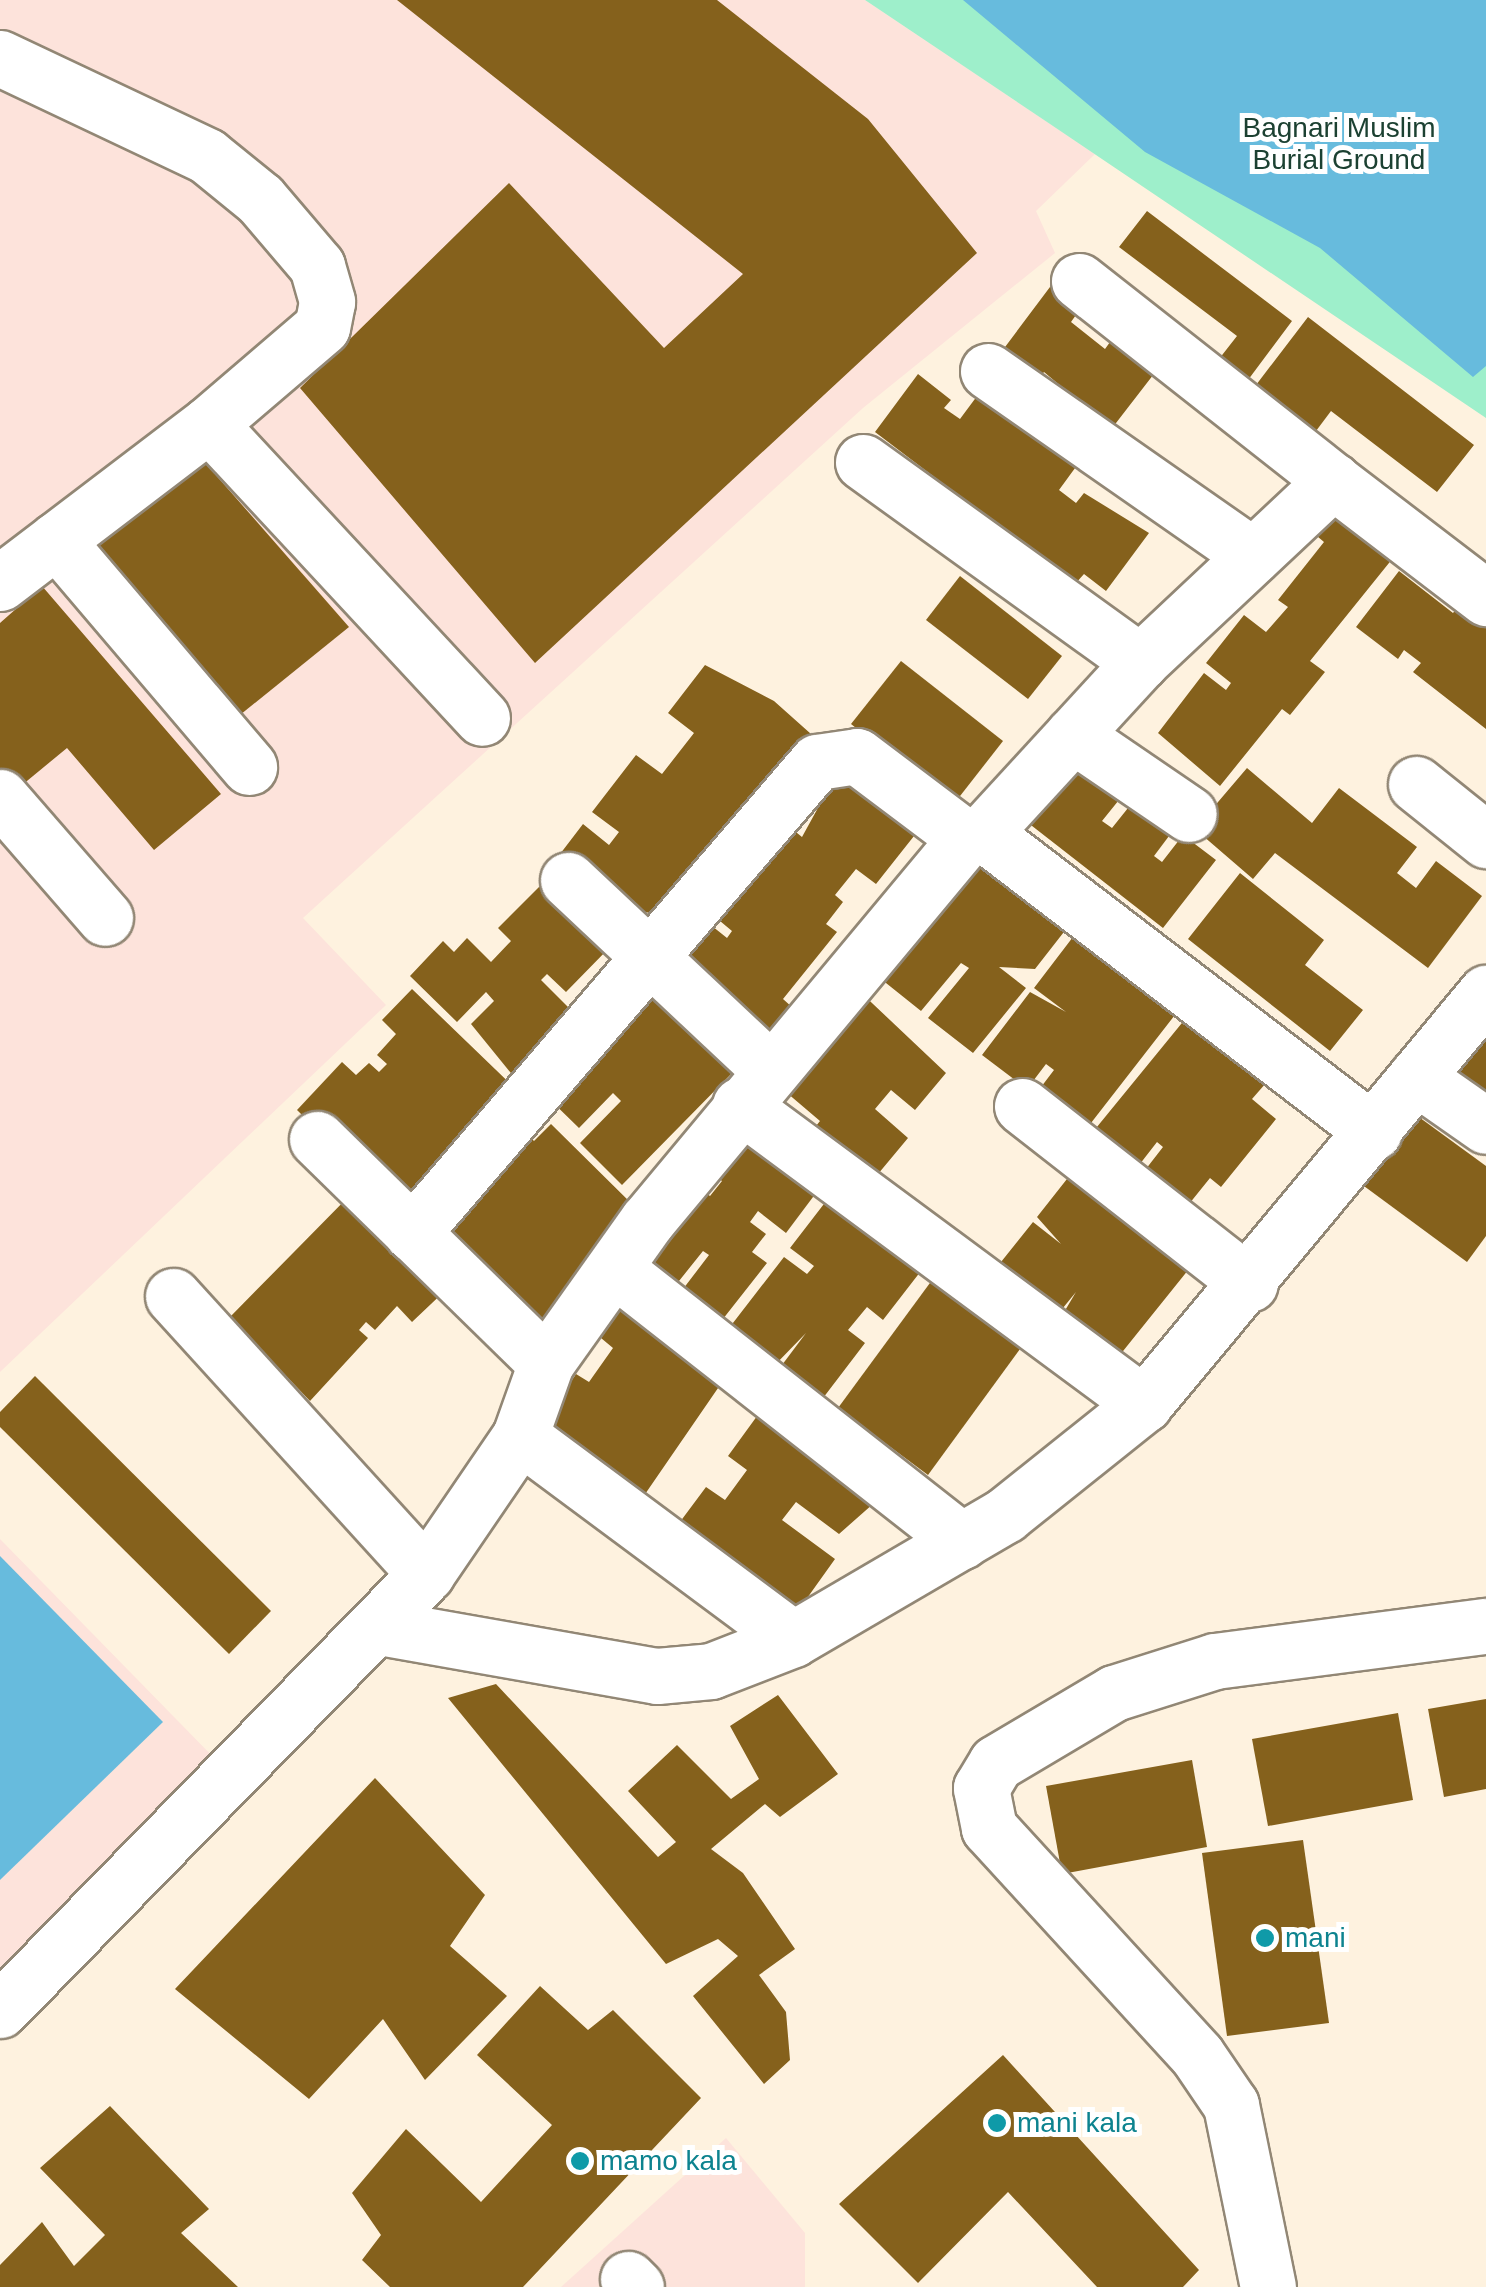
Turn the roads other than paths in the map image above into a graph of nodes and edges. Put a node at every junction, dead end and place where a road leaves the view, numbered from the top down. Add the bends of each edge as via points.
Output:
1 (0, 58) edge
2 (1079, 281) dead end
3 (988, 371) dead end
4 (209, 424) junction
5 (863, 462) dead end
6 (1333, 481) junction
7 (56, 540) junction
8 (1253, 556) junction
9 (0, 583) edge
10 (1486, 598) edge
11 (1140, 662) junction
12 (482, 718) dead end
13 (1073, 735) junction
14 (248, 767) dead end
15 (1416, 784) dead end
16 (0, 796) edge
17 (1189, 814) dead end
18 (974, 835) junction
19 (1486, 840) edge
20 (568, 880) dead end
21 (105, 918) dead end
22 (646, 954) junction
23 (1486, 994) edge
24 (1416, 1077) junction
25 (754, 1087) junction
26 (1022, 1106) dead end
27 (1486, 1126) edge
28 (1374, 1132) junction
29 (317, 1140) dead end
30 (412, 1232) junction
31 (614, 1269) junction
32 (1250, 1284) junction
33 (173, 1296) dead end
34 (546, 1363) junction
35 (1144, 1404) junction
36 (520, 1436) junction
37 (962, 1541) junction
38 (426, 1574) junction
39 (1486, 1626) edge
40 (379, 1627) junction
41 (794, 1639) junction
42 (0, 2010) edge
43 (1268, 2287) edge

1 - 4 street via 206,156 260,199 317,266 327,302 322,327
2 - 6 street
3 - 8 street
4 - 7 street
4 - 12 street
5 - 11 street
6 - 8 street
6 - 10 street
7 - 9 street
7 - 14 street
8 - 11 street
11 - 13 street
13 - 17 street
13 - 18 street
15 - 19 street
16 - 21 street
18 - 22 street via 858,756 826,758
18 - 25 street
18 - 28 street
20 - 22 street
22 - 25 street
22 - 30 street
23 - 24 street
24 - 27 street
24 - 28 street
25 - 31 street
25 - 35 street
26 - 32 street
28 - 32 street
29 - 30 street
30 - 34 street
31 - 34 street
31 - 37 street
32 - 35 street
33 - 38 street
34 - 36 street
35 - 37 street
36 - 38 street
36 - 41 street
37 - 41 street
38 - 40 street
39 - 43 street via 1215,1661 1114,1693 996,1763 982,1788 990,1828 1198,2055 1231,2104
40 - 41 street via 656,1676 710,1671
40 - 42 street

